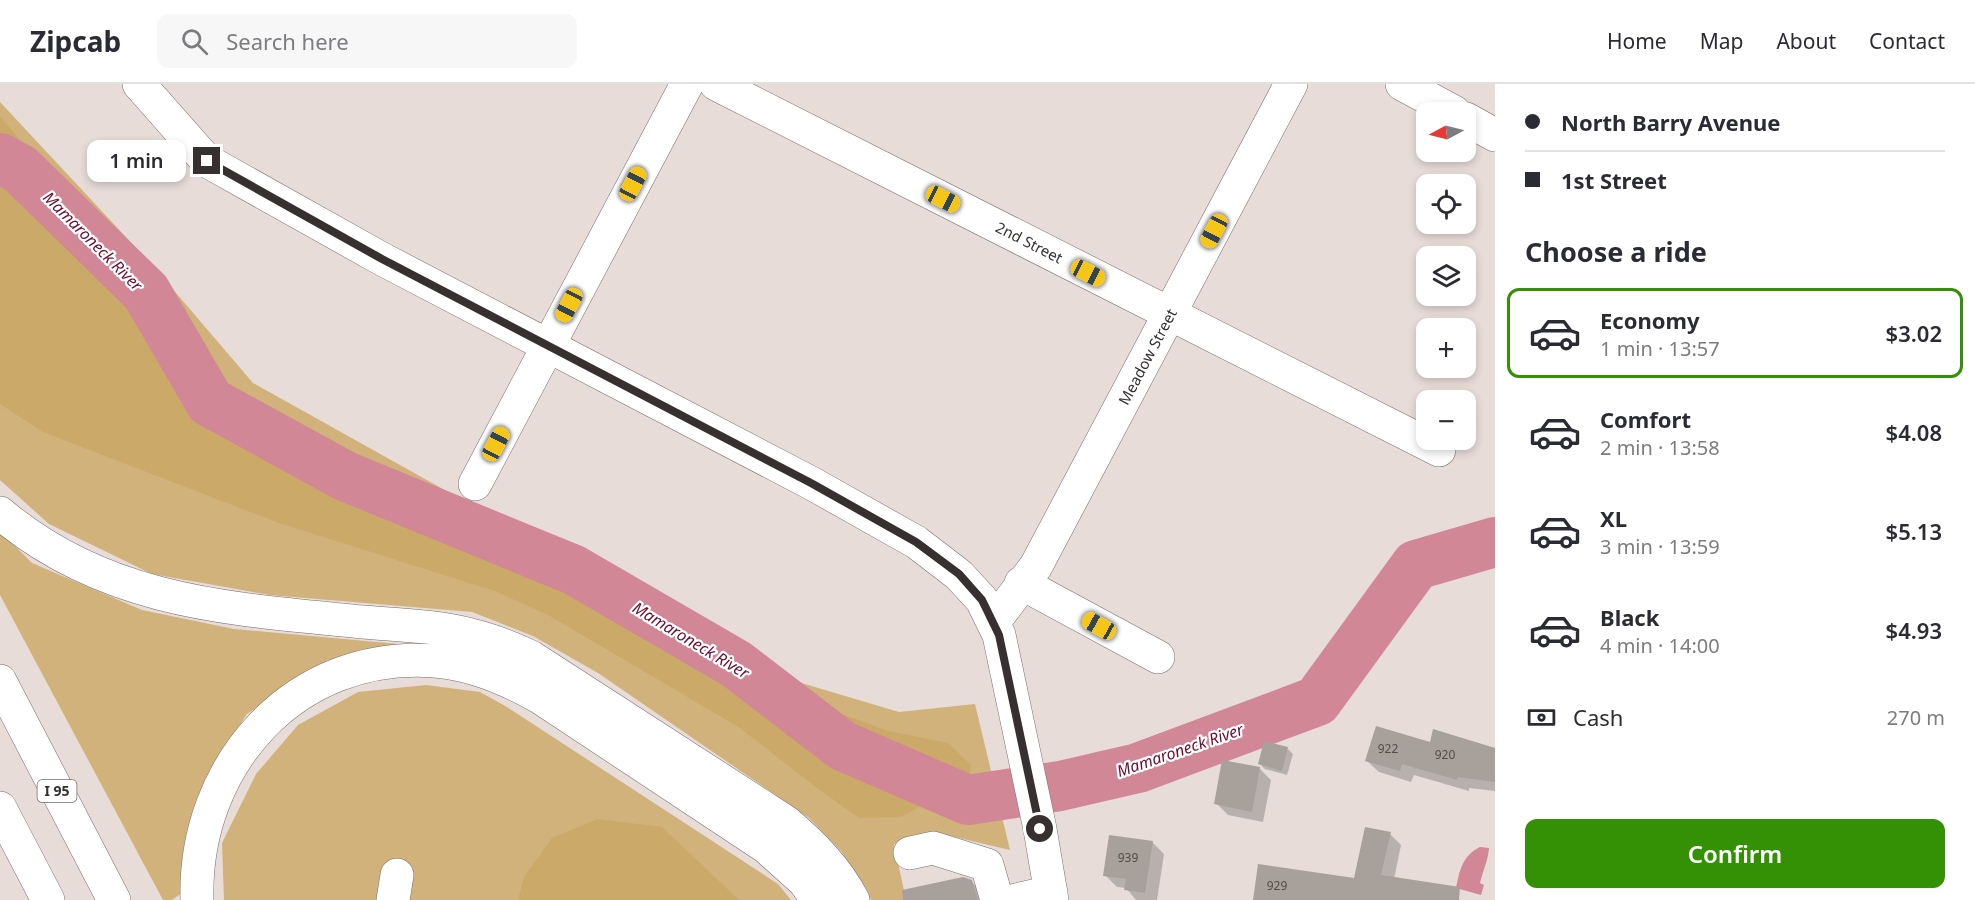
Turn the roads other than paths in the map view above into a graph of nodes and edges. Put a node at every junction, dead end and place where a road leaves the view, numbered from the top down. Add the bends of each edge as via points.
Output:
1 (139, 84) edge
2 (687, 84) edge
3 (716, 84) edge
4 (1290, 84) edge
5 (1402, 84) edge
6 (1435, 102) edge
7 (1476, 125) edge
8 (1495, 135) edge
9 (1170, 315) junction
10 (548, 345) junction
11 (1416, 438) edge
12 (475, 484) dead end
13 (0, 513) edge
14 (1021, 583) junction
15 (993, 623) junction
16 (1158, 657) dead end
17 (0, 681) edge
18 (0, 808) edge
19 (910, 853) dead end
20 (1052, 896) edge
21 (48, 900) edge
22 (114, 900) edge
23 (197, 900) edge
24 (818, 900) edge
25 (853, 900) edge
26 (997, 900) edge
27 (1016, 900) edge

1 - 10 main road via 207,161 382,259
2 - 10 main road
3 - 9 main road, 2nd Street
4 - 9 main road, Meadow Street
5 - 6 main road
7 - 8 main road
9 - 11 main road, 2nd Street
9 - 14 main road, Meadow Street via 1036,566
10 - 12 main road
10 - 15 main road via 916,542 959,574 982,600
13 - 25 main road via 46,545 86,566 167,596 231,608 437,629 502,644 531,657 786,822 828,862
14 - 15 main road, Meadow Street
14 - 16 main road
15 - 20 main road via 999,635
17 - 22 main road, I 95
18 - 21 main road
19 - 26 main road via 933,848 987,865
20 - 27 main road
23 - 24 main road via 198,864 211,807 237,754 256,731 301,694 326,680 352,670 408,660 464,666 519,685 759,842 788,864

